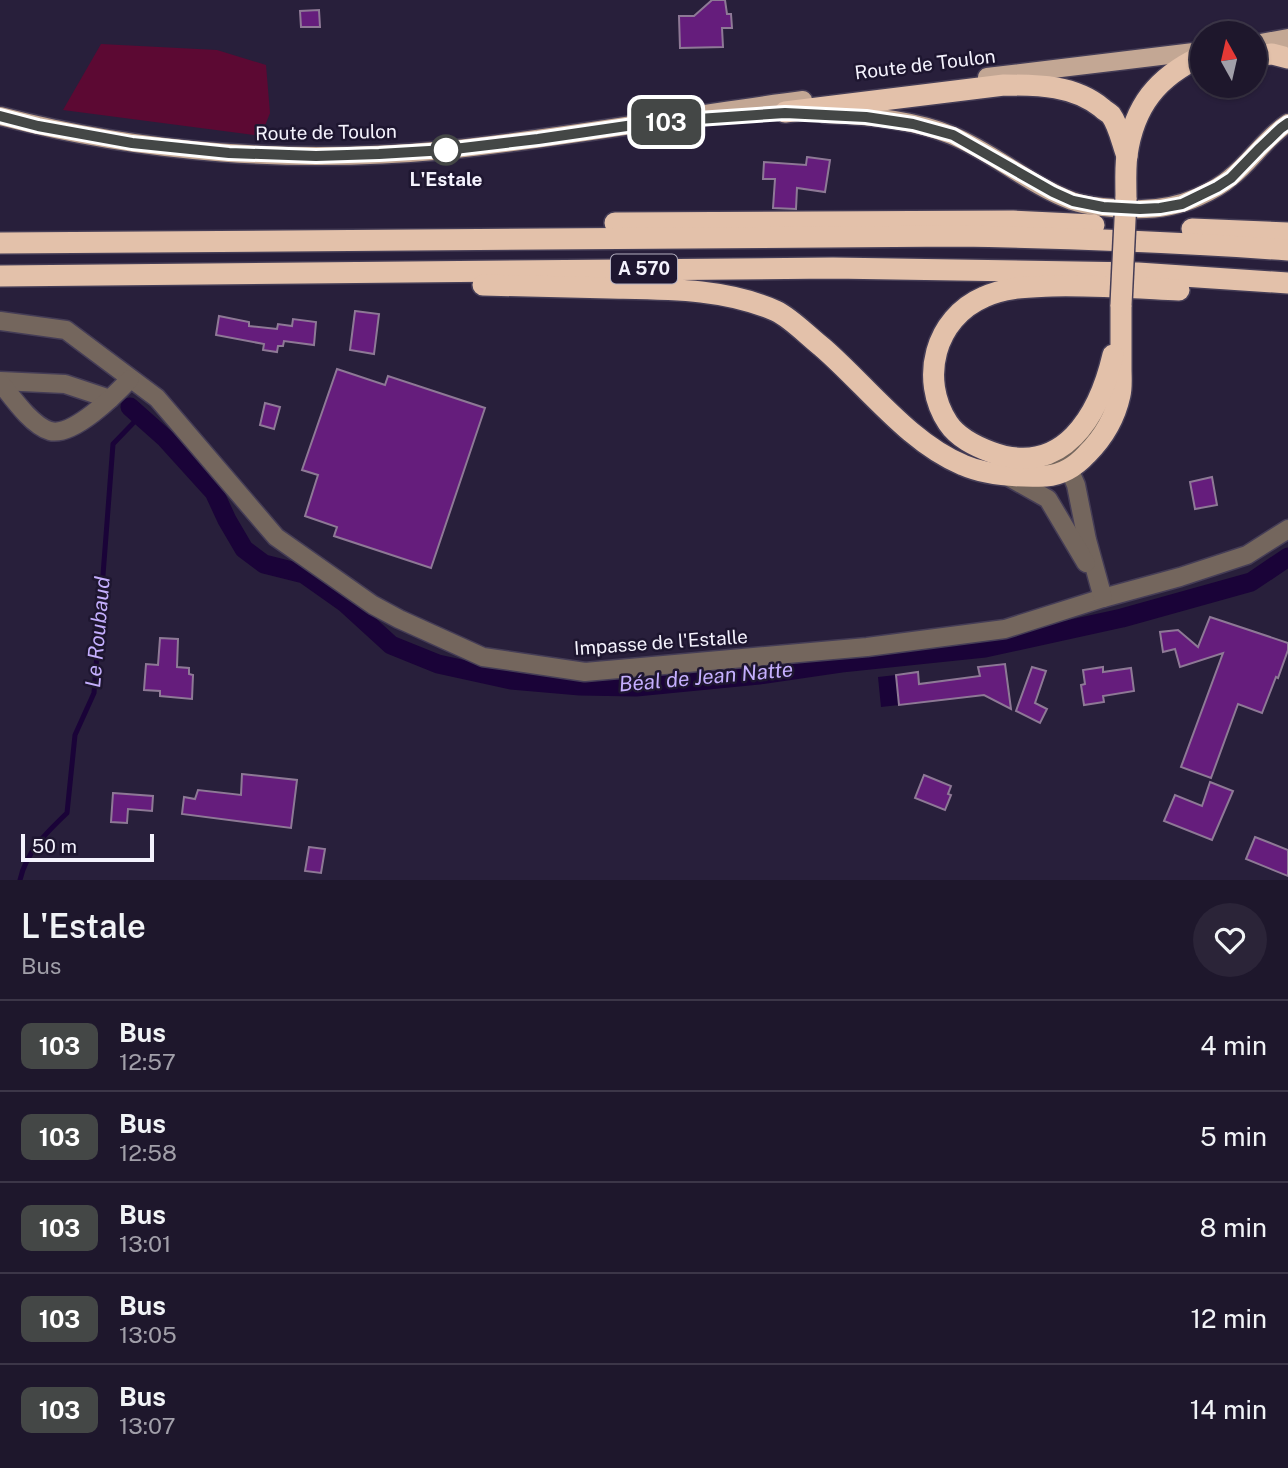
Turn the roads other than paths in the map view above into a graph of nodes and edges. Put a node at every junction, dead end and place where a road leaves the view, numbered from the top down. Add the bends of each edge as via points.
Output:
1 (1288, 38) edge
2 (1267, 42) edge
3 (1190, 55) edge
4 (1267, 55) edge
5 (1288, 58) edge
6 (1190, 62) edge
7 (1190, 75) edge
8 (785, 113) junction
9 (0, 116) edge
10 (654, 122) junction
11 (1288, 123) edge
12 (1127, 156) junction
13 (1288, 233) edge
14 (0, 243) edge
15 (37, 243) junction
16 (1288, 250) edge
17 (173, 273) junction
18 (0, 276) edge
19 (1288, 283) edge
20 (1288, 297) edge
21 (1121, 310) junction
22 (0, 321) edge
23 (130, 379) junction
24 (0, 381) edge
25 (110, 399) junction
26 (1056, 465) junction
27 (1007, 477) junction
28 (1048, 499) junction
29 (1288, 529) edge
30 (1103, 598) junction

1 - 2 main road
3 - 10 main road, Route de Toulon
4 - 5 highway
6 - 12 highway via 1167,77 1146,100 1136,116
7 - 12 highway via 1157,103
8 - 10 main road, Route de Toulon
8 - 11 main road, Route de Toulon via 866,117 934,129 1073,201 1140,209 1182,204 1217,187
8 - 12 highway via 1004,85 1039,85 1062,88 1093,101 1111,115
9 - 10 main road, Route de Toulon via 132,143 316,156 446,150
12 - 21 highway, bridge
13 - 15 highway via 1013,222 779,222 127,228
14 - 15 highway, A 570
15 - 16 highway, A 570 via 959,236
17 - 18 highway, A 570
17 - 19 highway, A 570 via 833,268 1138,273
17 - 27 highway via 335,284 523,285 725,295 779,312 936,450 963,466
20 - 26 highway via 1084,285 1008,290 969,306 946,330 934,363 939,405 949,424 980,448
21 - 26 highway via 1101,398
21 - 26 highway via 1120,393 1115,412 1107,430 1083,459
22 - 23 street, Impasse de l'Estalle via 66,330
23 - 25 street
23 - 30 street, Impasse de l'Estalle via 157,398 276,537 373,605 483,657 585,672 866,646 1005,629
24 - 25 street via 65,384
24 - 25 street via 31,419 51,431 64,430
26 - 27 highway
26 - 28 street
26 - 30 street via 1076,485
27 - 28 street
28 - 30 street
29 - 30 street, Impasse de l'Estalle via 1247,555

